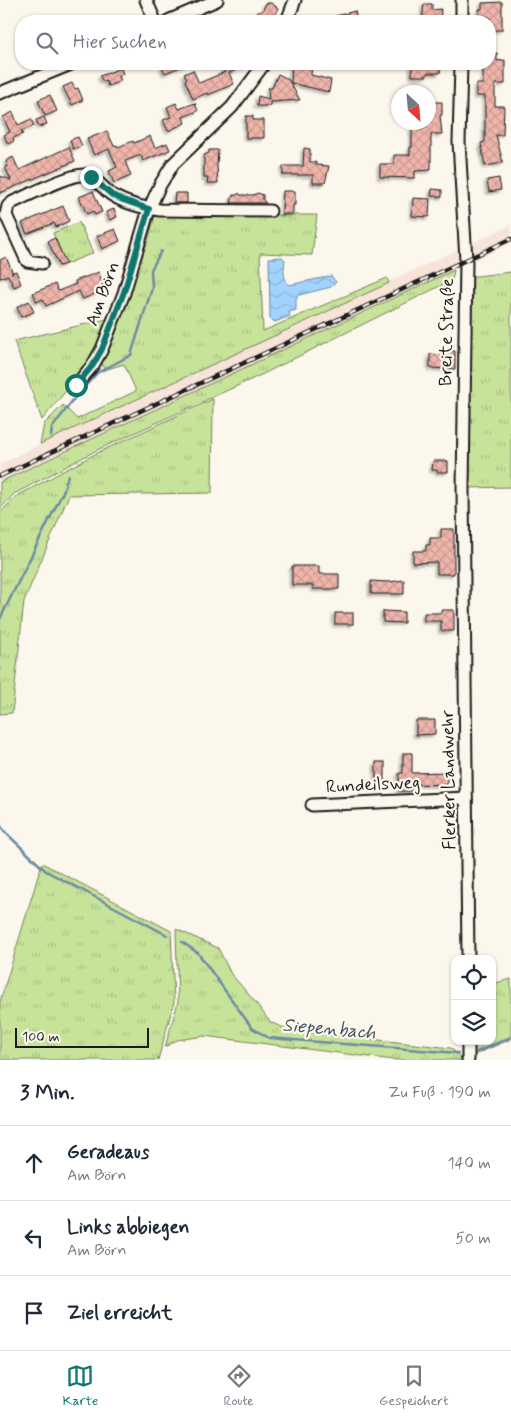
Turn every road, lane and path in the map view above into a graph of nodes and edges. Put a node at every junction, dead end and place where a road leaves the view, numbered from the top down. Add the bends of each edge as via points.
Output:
1 (146, 0) edge
2 (217, 0) edge
3 (295, 0) edge
4 (462, 0) edge
5 (152, 15) edge
6 (182, 15) edge
7 (289, 15) edge
8 (462, 15) edge
9 (57, 70) edge
10 (260, 70) edge
11 (461, 70) edge
12 (0, 94) edge
13 (149, 209) junction
14 (270, 211) dead end
15 (42, 263) dead end
16 (76, 385) dead end
17 (464, 601) joint
18 (466, 798) junction
19 (312, 805) dead end
20 (468, 955) edge
21 (468, 1045) edge
22 (468, 1060) edge

1 - 5 street
2 - 6 street
3 - 7 street
4 - 8 street
9 - 12 street
10 - 13 street, Am Börn via 232,107 173,164
11 - 17 street, Breite Straße via 458,142 466,260
13 - 14 street
13 - 15 street via 112,195 85,175 71,177 13,202 8,206 6,215 27,261
13 - 16 street, Am Börn via 124,292 102,349
17 - 18 street, Flerker Landwehr
18 - 19 street, Rundeilsweg
18 - 20 street, Flerker Landwehr
21 - 22 street

